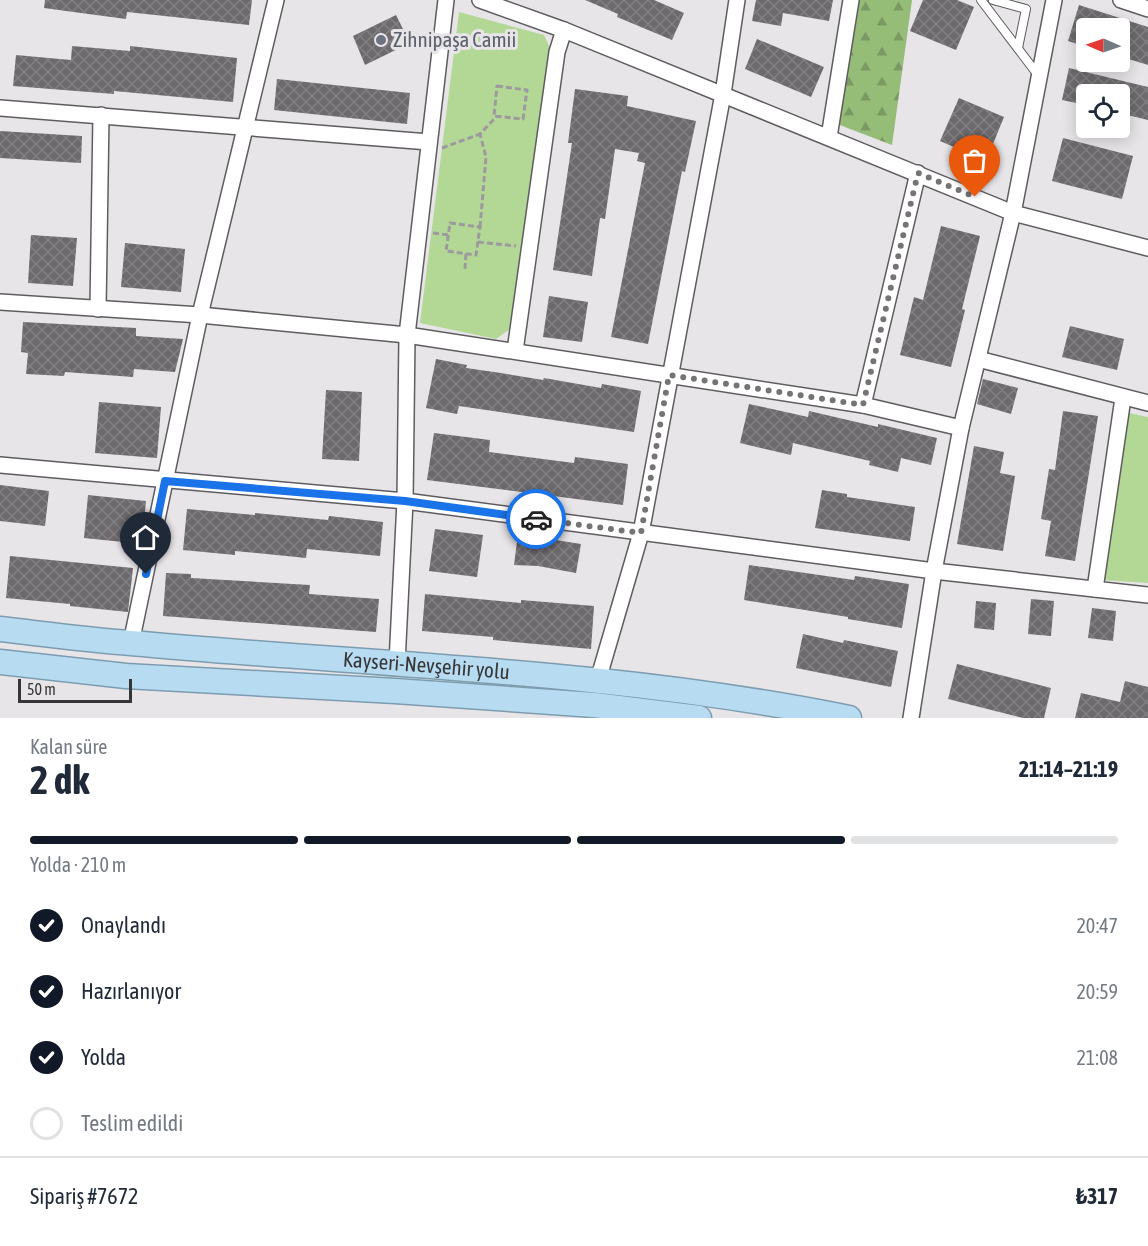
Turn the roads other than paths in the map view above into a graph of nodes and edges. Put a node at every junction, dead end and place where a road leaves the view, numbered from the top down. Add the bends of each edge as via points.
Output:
1 (276, 0) edge
2 (446, 0) edge
3 (480, 0) edge
4 (737, 0) edge
5 (851, 0) edge
6 (981, 0) edge
7 (993, 0) edge
8 (1054, 0) edge
9 (1121, 0) edge
10 (1148, 9) edge
11 (564, 30) junction
12 (1018, 48) junction
13 (1039, 76) junction
14 (723, 94) junction
15 (0, 108) edge
16 (101, 115) junction
17 (247, 126) junction
18 (829, 137) junction
19 (429, 148) junction
20 (918, 173) junction
21 (1013, 213) junction
22 (1148, 248) edge
23 (0, 302) edge
24 (98, 309) junction
25 (200, 315) junction
26 (407, 335) junction
27 (515, 351) junction
28 (978, 359) junction
29 (669, 375) junction
30 (1123, 398) junction
31 (1148, 403) edge
32 (863, 405) junction
33 (961, 428) junction
34 (0, 465) edge
35 (165, 481) junction
36 (405, 501) junction
37 (641, 533) junction
38 (934, 571) junction
39 (1095, 589) junction
40 (1148, 595) edge
41 (0, 629) edge
42 (131, 643) junction
43 (0, 662) edge
44 (397, 663) junction
45 (598, 680) junction
46 (699, 718) edge
47 (849, 718) edge
48 (911, 718) edge

1 - 17 street
2 - 19 street
3 - 11 street
4 - 14 street
5 - 18 street
6 - 12 lane
7 - 12 lane via 1026,9
8 - 13 street
9 - 10 street
11 - 14 street
11 - 27 street
12 - 13 lane
13 - 21 street
14 - 18 street
14 - 29 street
15 - 16 street
16 - 17 street
16 - 24 street
17 - 19 street
17 - 25 street
18 - 20 street
19 - 26 street
20 - 21 street
20 - 32 street
21 - 22 street
21 - 28 street
23 - 24 street
24 - 25 street
25 - 26 street
25 - 35 street
26 - 27 street
26 - 36 street
27 - 29 street
28 - 30 street
28 - 33 street
29 - 32 street
29 - 37 street
30 - 31 street
30 - 39 street
32 - 33 street
33 - 38 street
34 - 35 street
35 - 36 street
35 - 42 street
36 - 37 street
36 - 44 street
37 - 38 street
37 - 45 street
38 - 39 street
38 - 48 street
39 - 40 street
41 - 42 highway, Kayseri-Nevşehir yolu
42 - 44 highway, Kayseri-Nevşehir yolu
43 - 46 highway, Kayseri-Nevşehir yolu via 126,676 594,705
44 - 45 highway, Kayseri-Nevşehir yolu
45 - 47 highway, Kayseri-Nevşehir yolu via 705,693

